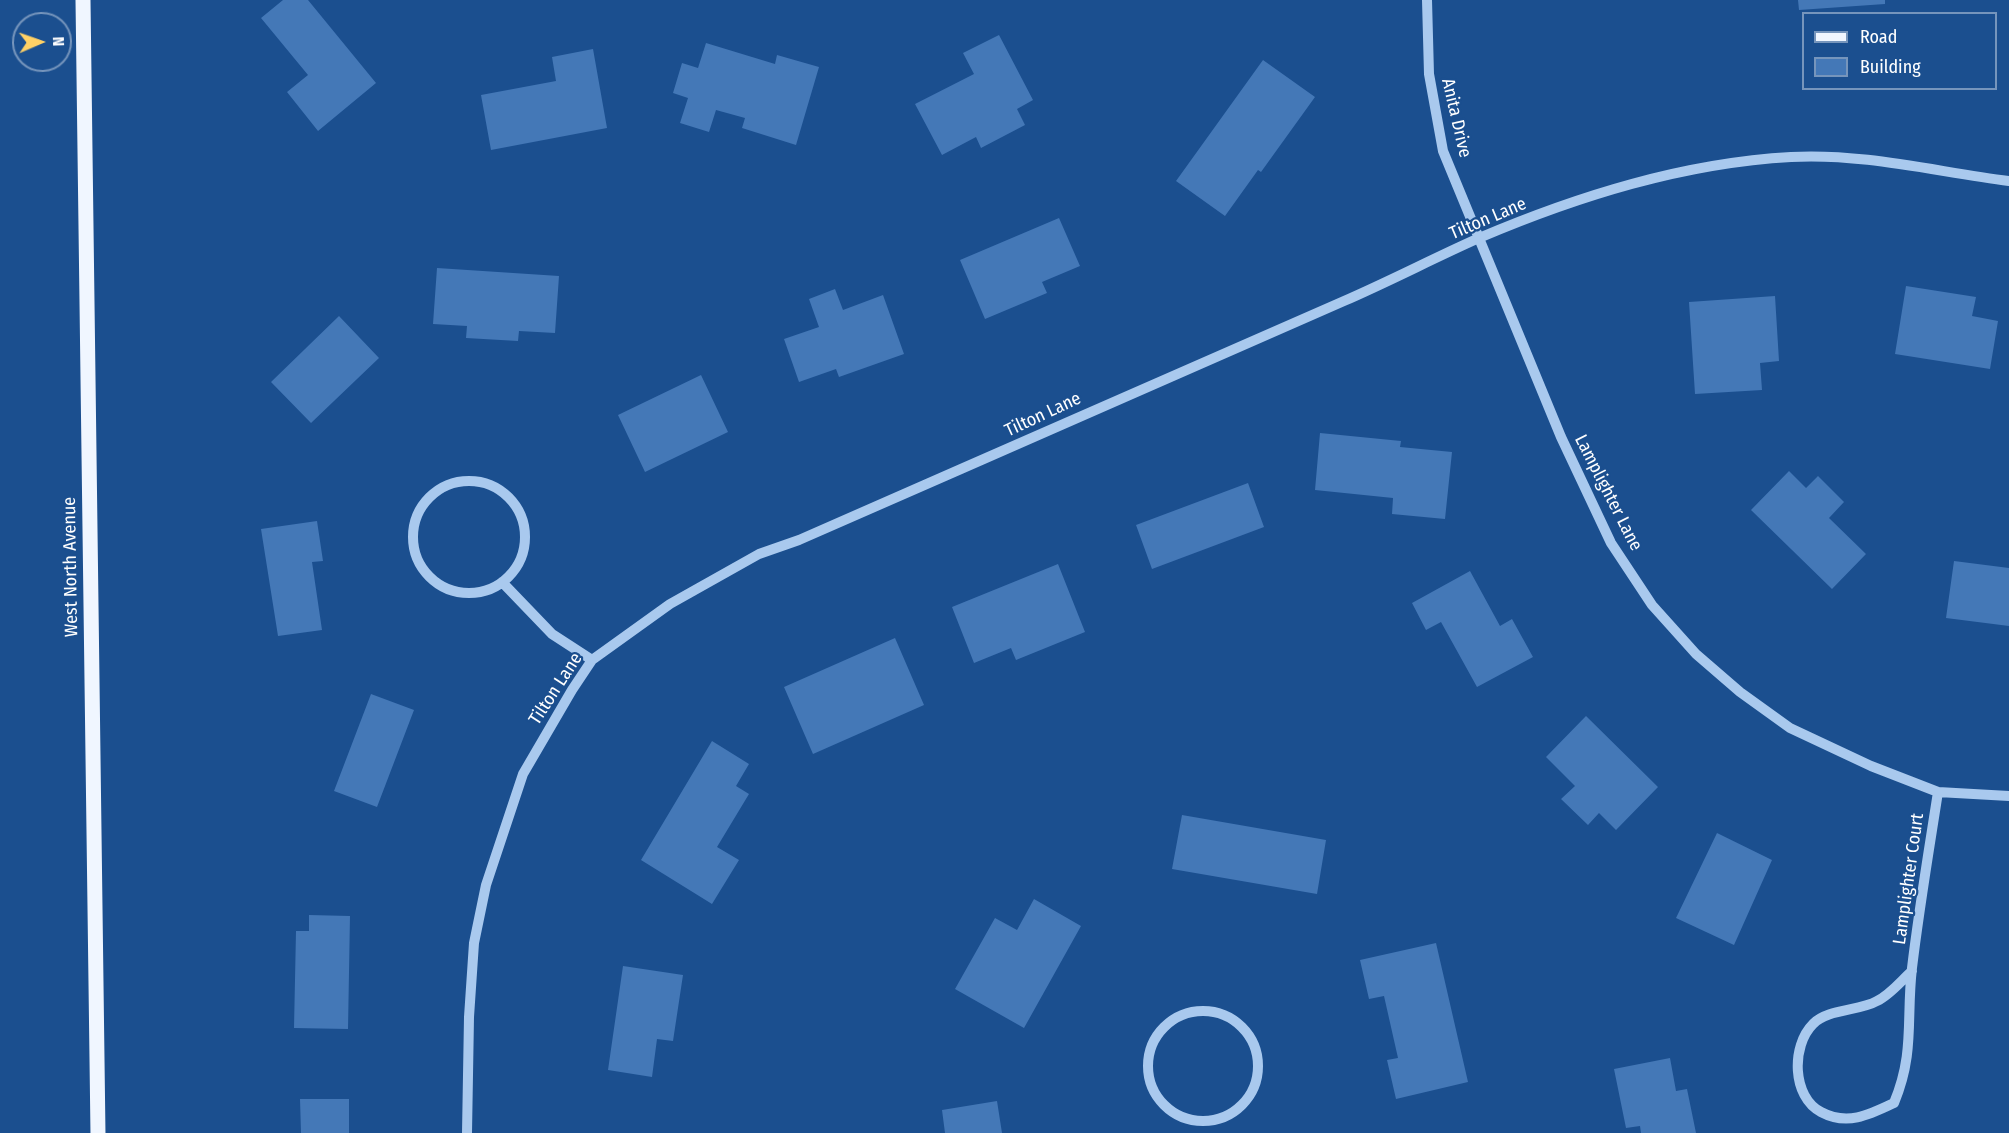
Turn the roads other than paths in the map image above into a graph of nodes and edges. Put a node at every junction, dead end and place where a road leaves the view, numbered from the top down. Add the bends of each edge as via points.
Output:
1 (83, 0) edge
2 (1427, 0) edge
3 (2009, 181) edge
4 (1478, 239) junction
5 (502, 582) junction
6 (592, 660) junction
7 (1938, 792) junction
8 (2009, 796) edge
9 (1912, 971) junction
10 (1213, 1121) junction
11 (98, 1133) edge
12 (467, 1133) edge
13 (1214, 1133) edge

1 - 11 main road, West North Avenue
2 - 4 street, Anita Drive via 1429,74 1443,151
3 - 4 street, Tilton Lane via 1845,157 1749,161 1635,183 1574,201
4 - 6 street, Tilton Lane via 1048,433 759,554 670,604
4 - 7 street, Lamplighter Lane via 1561,437 1611,543 1652,605 1696,654 1790,728
5 - 5 street via 523,552 520,515 510,499 495,487 477,481 459,481 441,488 417,514 414,550 422,567 434,581 450,590 467,593
5 - 6 street via 552,634
6 - 12 street, Tilton Lane via 523,774 486,885 474,943
7 - 8 street, Lamplighter Lane
7 - 9 street, Lamplighter Court
9 - 9 street, Lamplighter Court via 1877,1002 1813,1023 1799,1048 1798,1067 1810,1106 1834,1119 1864,1118 1894,1103 1906,1067
10 - 10 street via 1246,1102 1256,1085 1259,1066 1246,1030 1231,1017 1213,1010 1195,1010 1164,1025 1148,1057 1148,1074 1153,1091 1171,1111 1195,1121
10 - 13 street

